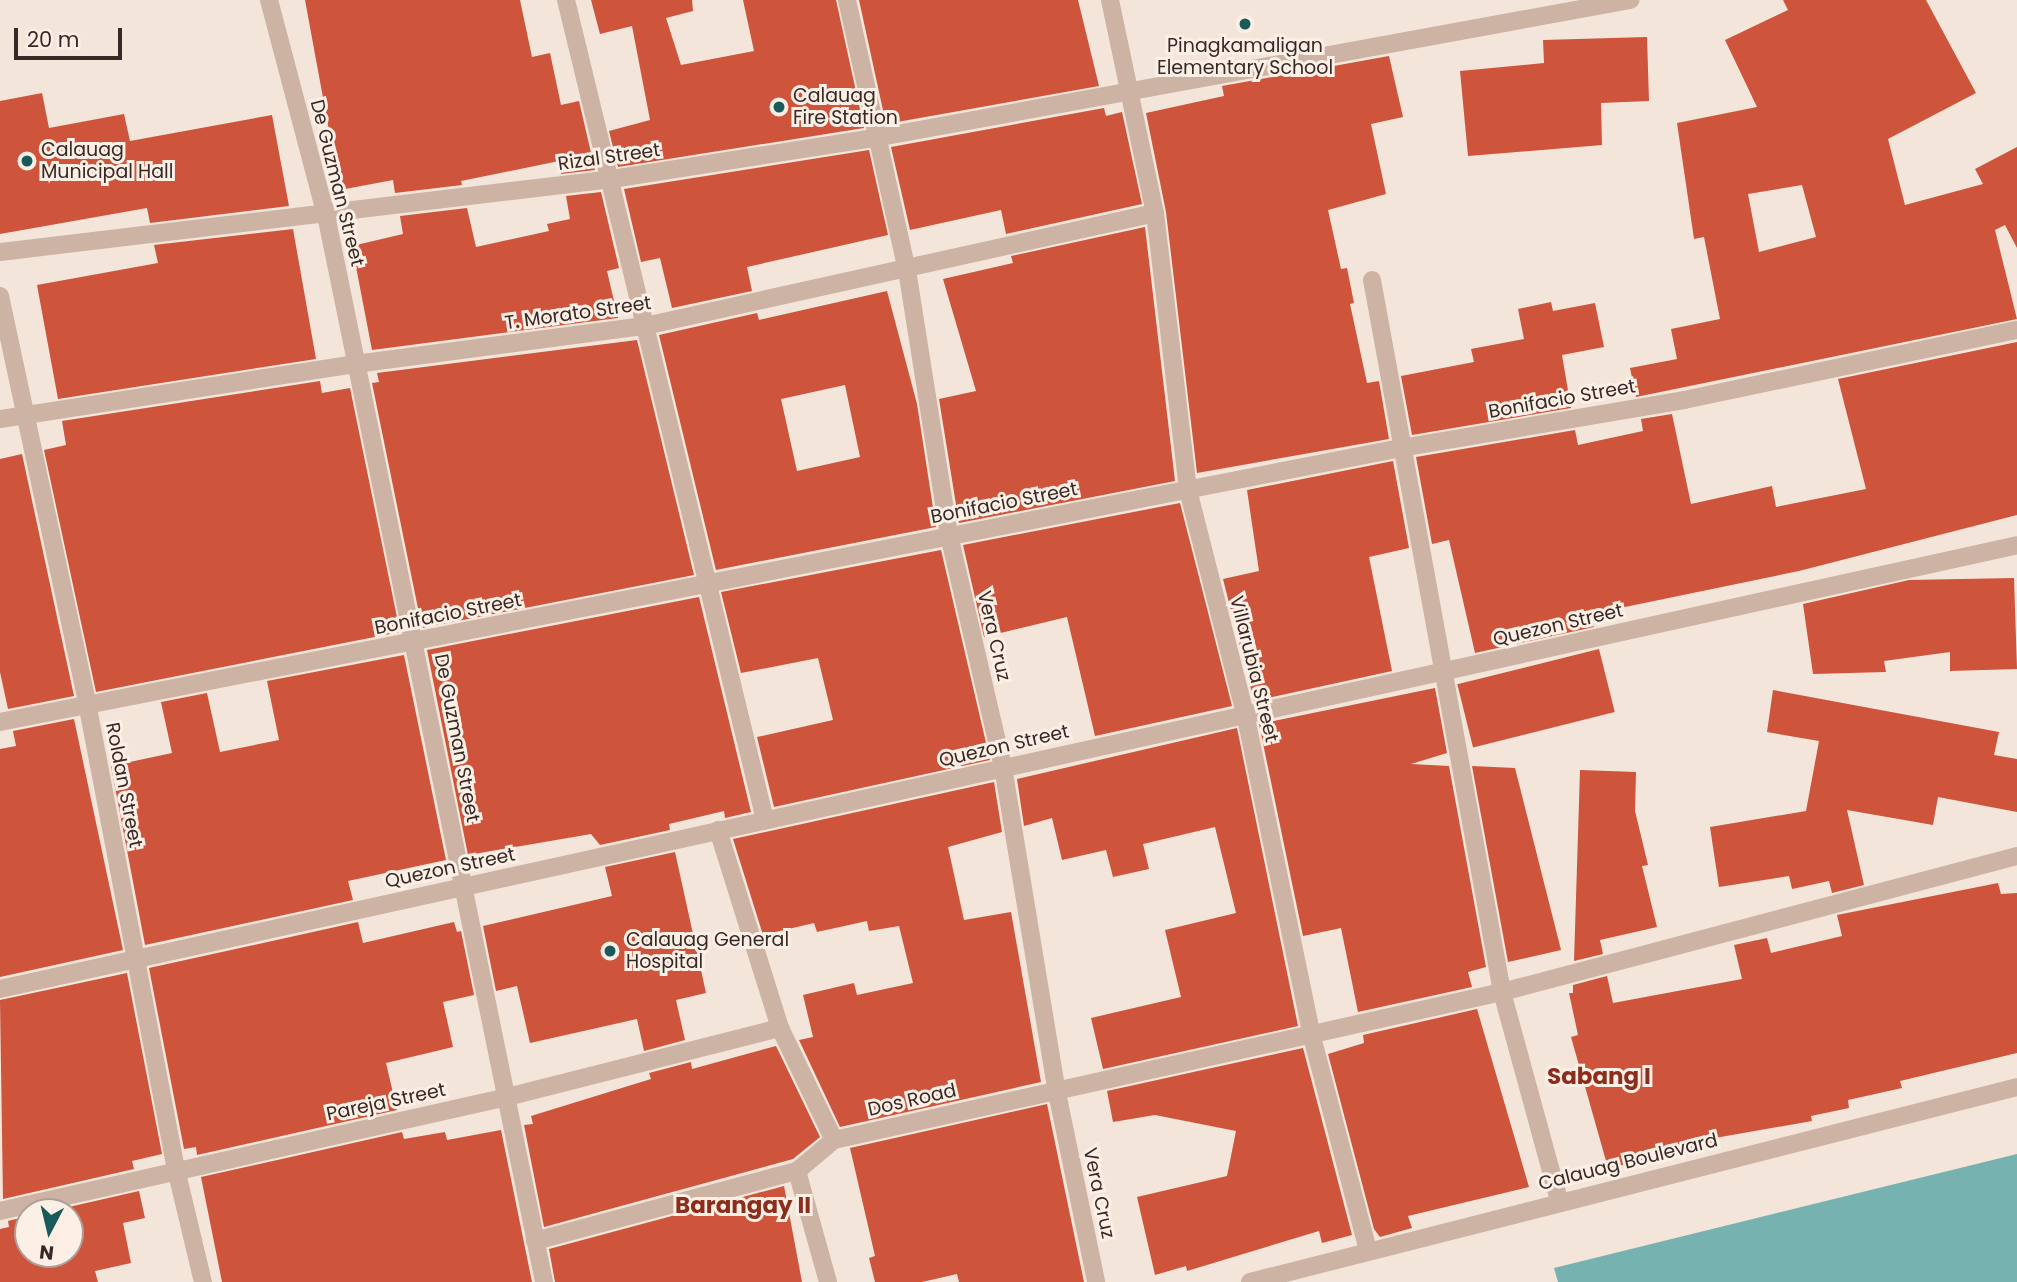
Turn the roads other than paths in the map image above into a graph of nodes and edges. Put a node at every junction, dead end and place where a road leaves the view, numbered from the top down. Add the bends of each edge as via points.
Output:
1 (268, 0) edge
2 (566, 0) edge
3 (847, 0) edge
4 (1110, 0) edge
5 (1630, 0) edge
6 (1129, 91) junction
7 (875, 138) junction
8 (612, 179) junction
9 (1155, 213) junction
10 (326, 215) junction
11 (0, 251) edge
12 (907, 270) junction
13 (1372, 280) dead end
14 (0, 296) edge
15 (645, 326) junction
16 (2017, 330) edge
17 (355, 364) junction
18 (26, 413) junction
19 (0, 419) edge
20 (1401, 448) junction
21 (1188, 490) junction
22 (949, 535) junction
23 (2017, 545) edge
24 (705, 585) junction
25 (416, 641) junction
26 (1444, 672) junction
27 (88, 708) junction
28 (1245, 713) junction
29 (0, 722) edge
30 (1003, 767) junction
31 (765, 820) junction
32 (718, 830) junction
33 (2017, 856) edge
34 (464, 887) junction
35 (137, 959) junction
36 (0, 989) edge
37 (1502, 992) junction
38 (780, 1028) junction
39 (1311, 1033) junction
40 (2017, 1087) edge
41 (1056, 1088) junction
42 (507, 1097) junction
43 (834, 1140) junction
44 (176, 1169) junction
45 (797, 1171) junction
46 (1559, 1201) junction
47 (0, 1211) edge
48 (535, 1241) junction
49 (1368, 1251) junction
50 (203, 1282) edge
51 (544, 1282) edge
52 (828, 1282) edge
53 (1096, 1282) edge
54 (1250, 1282) edge

1 - 10 street, De Guzman Street
2 - 8 street
3 - 7 street, Vera Cruz
4 - 6 street
5 - 6 street, Rizal Street
6 - 7 street, Rizal Street
6 - 9 street, Villarubia Street
7 - 8 street, Rizal Street
7 - 12 street, Vera Cruz
8 - 10 street, Rizal Street
8 - 15 street
9 - 12 street, T. Morato Street
9 - 21 street, Villarubia Street
10 - 11 street, Rizal Street
10 - 17 street, De Guzman Street
12 - 15 street, T. Morato Street
12 - 22 street, Vera Cruz
13 - 20 street
14 - 18 street, Roldan Street
15 - 17 street, T. Morato Street
15 - 24 street
16 - 20 street, Bonifacio Street via 1684,400
17 - 18 street, T. Morato Street
17 - 25 street, De Guzman Street
18 - 19 street, T. Morato Street
18 - 27 street, Roldan Street
20 - 21 street, Bonifacio Street
20 - 26 street
21 - 22 street, Bonifacio Street
21 - 28 street, Villarubia Street
22 - 24 street, Bonifacio Street
22 - 30 street, Vera Cruz
23 - 26 street, Quezon Street
24 - 25 street, Bonifacio Street
24 - 31 street
25 - 27 street, Bonifacio Street
25 - 34 street, De Guzman Street
26 - 28 street, Quezon Street
26 - 37 street
27 - 29 street, Bonifacio Street
27 - 35 street, Roldan Street
28 - 30 street, Quezon Street
28 - 39 street, Villarubia Street
30 - 31 street, Quezon Street
30 - 41 street, Vera Cruz
31 - 32 street, Quezon Street
32 - 34 street, Quezon Street
32 - 38 street
33 - 37 street, Dos Road
34 - 35 street, Quezon Street
34 - 42 street, De Guzman Street
35 - 36 street, Quezon Street
35 - 44 street, Roldan Street
37 - 39 street, Dos Road
37 - 46 street
38 - 42 street, Pareja Street
38 - 43 street
39 - 41 street, Dos Road
39 - 49 street, Villarubia Street
40 - 46 street, Calauag Boulevard
41 - 43 street, Dos Road
41 - 53 street, Vera Cruz
42 - 44 street, Pareja Street
42 - 48 street, De Guzman Street
43 - 45 street, Dos Road
44 - 47 street, Pareja Street
44 - 50 street, Roldan Street
45 - 48 street, Dos Road
45 - 52 street
46 - 49 street, Calauag Boulevard
48 - 51 street, De Guzman Street
49 - 54 street, Calauag Boulevard

